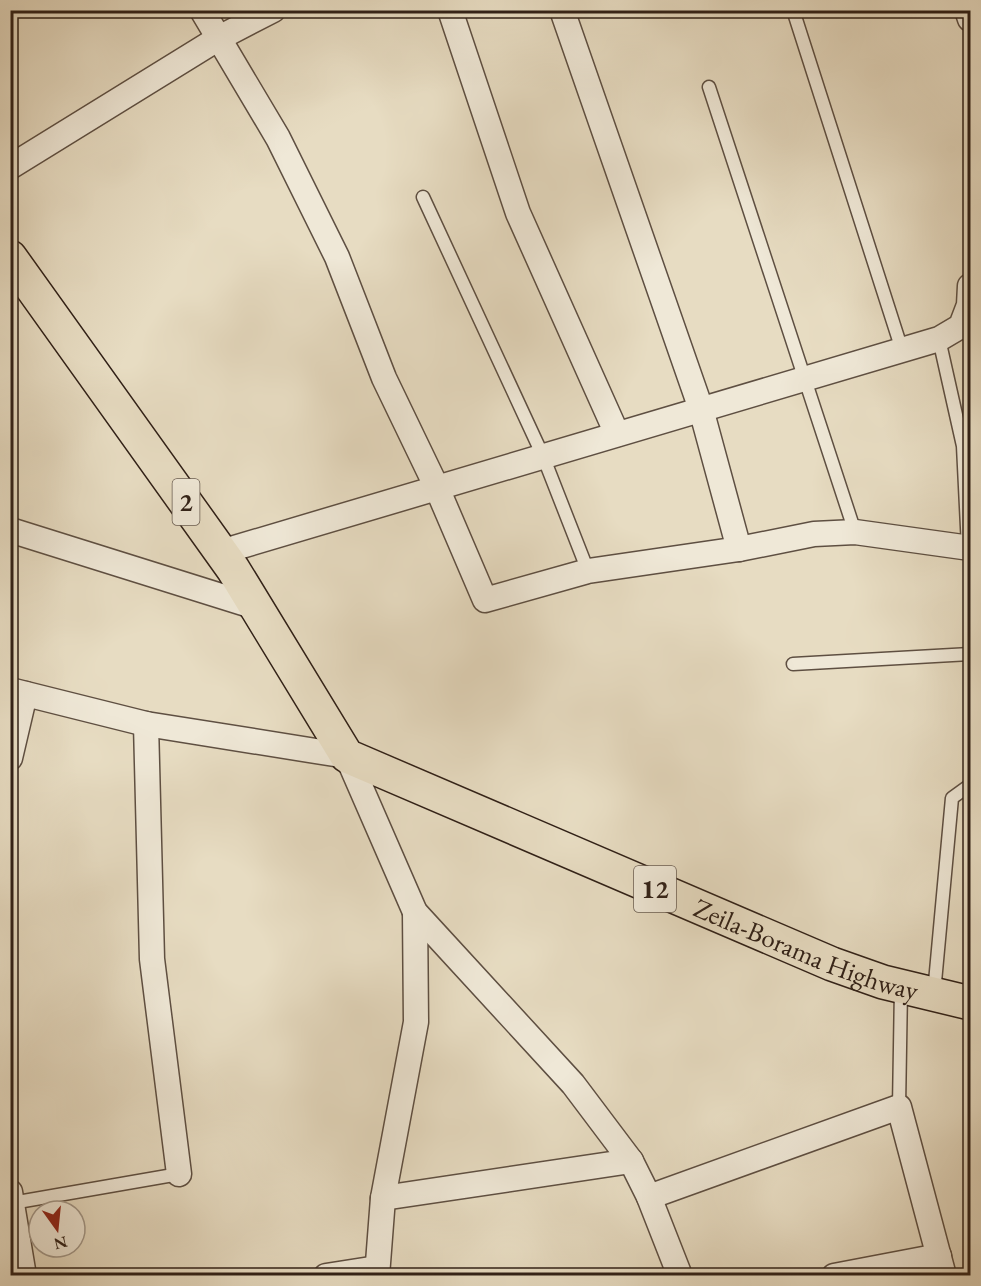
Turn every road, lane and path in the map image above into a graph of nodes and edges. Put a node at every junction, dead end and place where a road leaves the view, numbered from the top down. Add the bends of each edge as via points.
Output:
1 (202, 10) edge
2 (273, 10) edge
3 (450, 10) edge
4 (562, 10) edge
5 (967, 10) edge
6 (794, 13) dead end
7 (970, 19) edge
8 (219, 38) junction
9 (709, 87) dead end
10 (10, 167) edge
11 (423, 197) dead end
12 (13, 264) edge
13 (970, 286) edge
14 (939, 339) junction
15 (902, 350) junction
16 (806, 378) junction
17 (701, 410) junction
18 (617, 434) junction
19 (543, 456) junction
20 (437, 488) junction
21 (10, 530) edge
22 (855, 532) junction
23 (969, 548) edge
24 (740, 549) junction
25 (221, 552) junction
26 (588, 571) junction
27 (256, 607) junction
28 (970, 654) edge
29 (793, 664) dead end
30 (18, 692) edge
31 (146, 724) junction
32 (347, 756) junction
33 (10, 758) edge
34 (970, 785) edge
35 (415, 912) junction
36 (902, 978) dead end
37 (933, 994) junction
38 (970, 1003) edge
39 (899, 1107) junction
40 (631, 1161) junction
41 (179, 1174) joint
42 (649, 1197) junction
43 (11, 1198) edge
44 (384, 1198) junction
45 (941, 1266) edge
46 (377, 1272) edge
47 (24, 1275) edge
48 (326, 1275) edge
49 (680, 1275) edge
50 (834, 1275) edge

1 - 8 street
2 - 8 street
3 - 18 street via 518,213
4 - 17 street
5 - 7 street
6 - 15 lane
8 - 10 street
8 - 20 street via 278,138 338,257 384,378
9 - 16 lane
11 - 19 lane
12 - 25 highway, 2
13 - 14 street via 969,305 961,326
14 - 15 street
14 - 23 lane via 963,446
15 - 16 street
16 - 17 street
16 - 22 lane
17 - 18 street
17 - 24 street
18 - 19 street
19 - 20 street
19 - 26 lane
20 - 25 street
20 - 26 street via 485,600
21 - 27 street
22 - 23 street
22 - 24 street via 814,534
24 - 26 street
25 - 27 highway, 2
27 - 32 highway, 2
28 - 29 lane
30 - 31 street
30 - 33 street
31 - 32 street
31 - 41 street via 153,959
32 - 35 street
32 - 37 highway, Zeila-Borama Highway / 12 via 832,964
34 - 37 lane via 952,798
35 - 40 street via 573,1084
35 - 44 street via 416,1022
36 - 39 lane
37 - 38 highway, Zeila-Borama Highway / 12
39 - 42 street
39 - 45 street
40 - 42 street
40 - 44 street
41 - 43 lane
42 - 49 street
43 - 47 street
44 - 46 street
45 - 50 street
46 - 48 street

